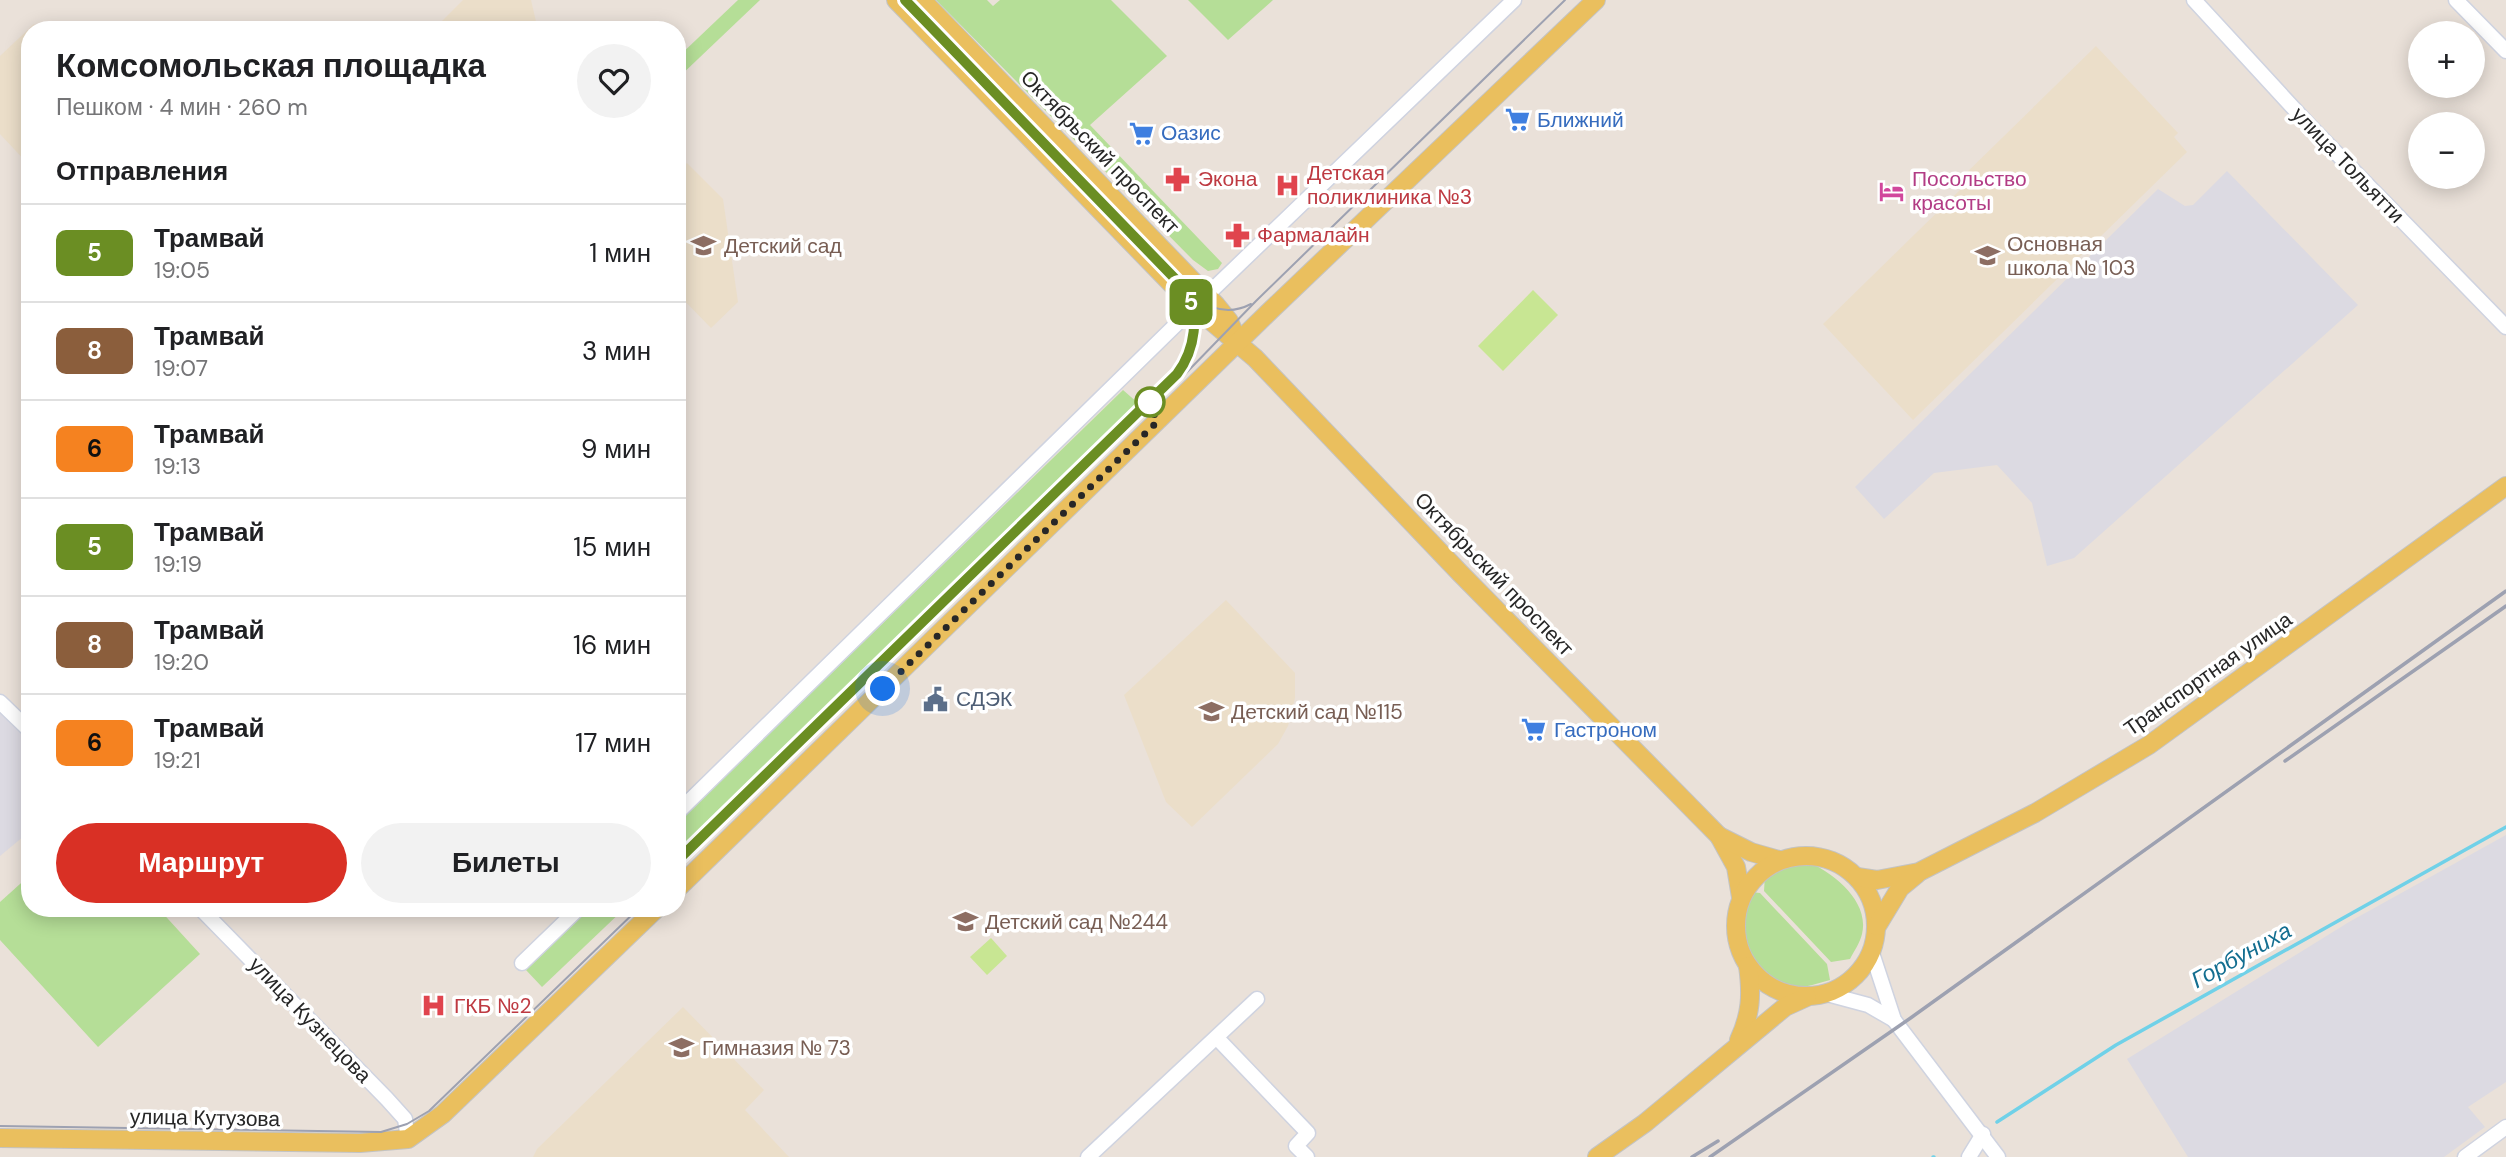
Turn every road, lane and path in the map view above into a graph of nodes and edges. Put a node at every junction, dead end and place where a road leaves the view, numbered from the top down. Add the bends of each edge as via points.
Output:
1 (896, 0) edge
2 (922, 0) edge
3 (1514, 0) edge
4 (1596, 0) edge
5 (2194, 0) edge
6 (2456, 0) edge
7 (2506, 51) edge
8 (1200, 301) junction
9 (2506, 327) edge
10 (1238, 342) junction
11 (2506, 486) edge
12 (0, 702) edge
13 (21, 722) edge
14 (686, 804) edge
15 (1719, 836) junction
16 (1779, 860) junction
17 (1919, 872) junction
18 (1857, 877) junction
19 (686, 880) edge
20 (1741, 897) junction
21 (209, 917) edge
22 (570, 917) edge
23 (648, 917) edge
24 (1877, 926) junction
25 (1872, 953) junction
26 (522, 963) dead end
27 (1748, 966) junction
28 (1827, 993) junction
29 (1807, 997) junction
30 (1257, 999) dead end
31 (1894, 1020) junction
32 (1217, 1038) junction
33 (1737, 1044) junction
34 (2506, 1127) edge
35 (1983, 1134) junction
36 (0, 1138) edge
37 (408, 1139) junction
38 (1088, 1157) edge
39 (1307, 1157) edge
40 (1597, 1157) edge
41 (1969, 1157) edge
42 (1998, 1157) edge
43 (2465, 1157) edge

1 - 8 main road, Октябрьский проспект
2 - 8 main road, Октябрьский проспект
3 - 8 street
4 - 10 main road
5 - 9 street, улица Тольятти
6 - 7 street
8 - 10 main road, Октябрьский проспект via 1229,321
8 - 14 street
10 - 15 main road, Октябрьский проспект
10 - 19 main road
11 - 17 main road, Транспортная улица via 2149,745 2035,813
12 - 13 street
15 - 16 main road, Октябрьский проспект
15 - 20 main road, Октябрьский проспект via 1736,867
16 - 18 main road via 1821,856
16 - 20 main road via 1763,869
17 - 18 main road, Транспортная улица via 1877,880
17 - 24 main road, Транспортная улица via 1900,888
18 - 24 main road via 1872,900
20 - 27 main road via 1735,921 1738,944
21 - 37 street, улица Кузнецова via 387,1098 405,1119
22 - 26 street
23 - 37 main road via 443,1114
24 - 25 main road
25 - 28 main road via 1846,985
25 - 31 street
27 - 29 main road via 1774,988
27 - 33 main road via 1752,998
28 - 29 main road
28 - 31 street via 1868,1004
29 - 33 main road via 1784,1007
30 - 32 street
31 - 35 street
32 - 38 street
32 - 39 street via 1308,1133 1296,1146
33 - 40 main road via 1645,1123
34 - 43 street
35 - 41 street
35 - 42 street
36 - 37 main road, улица Кутузова via 360,1143

